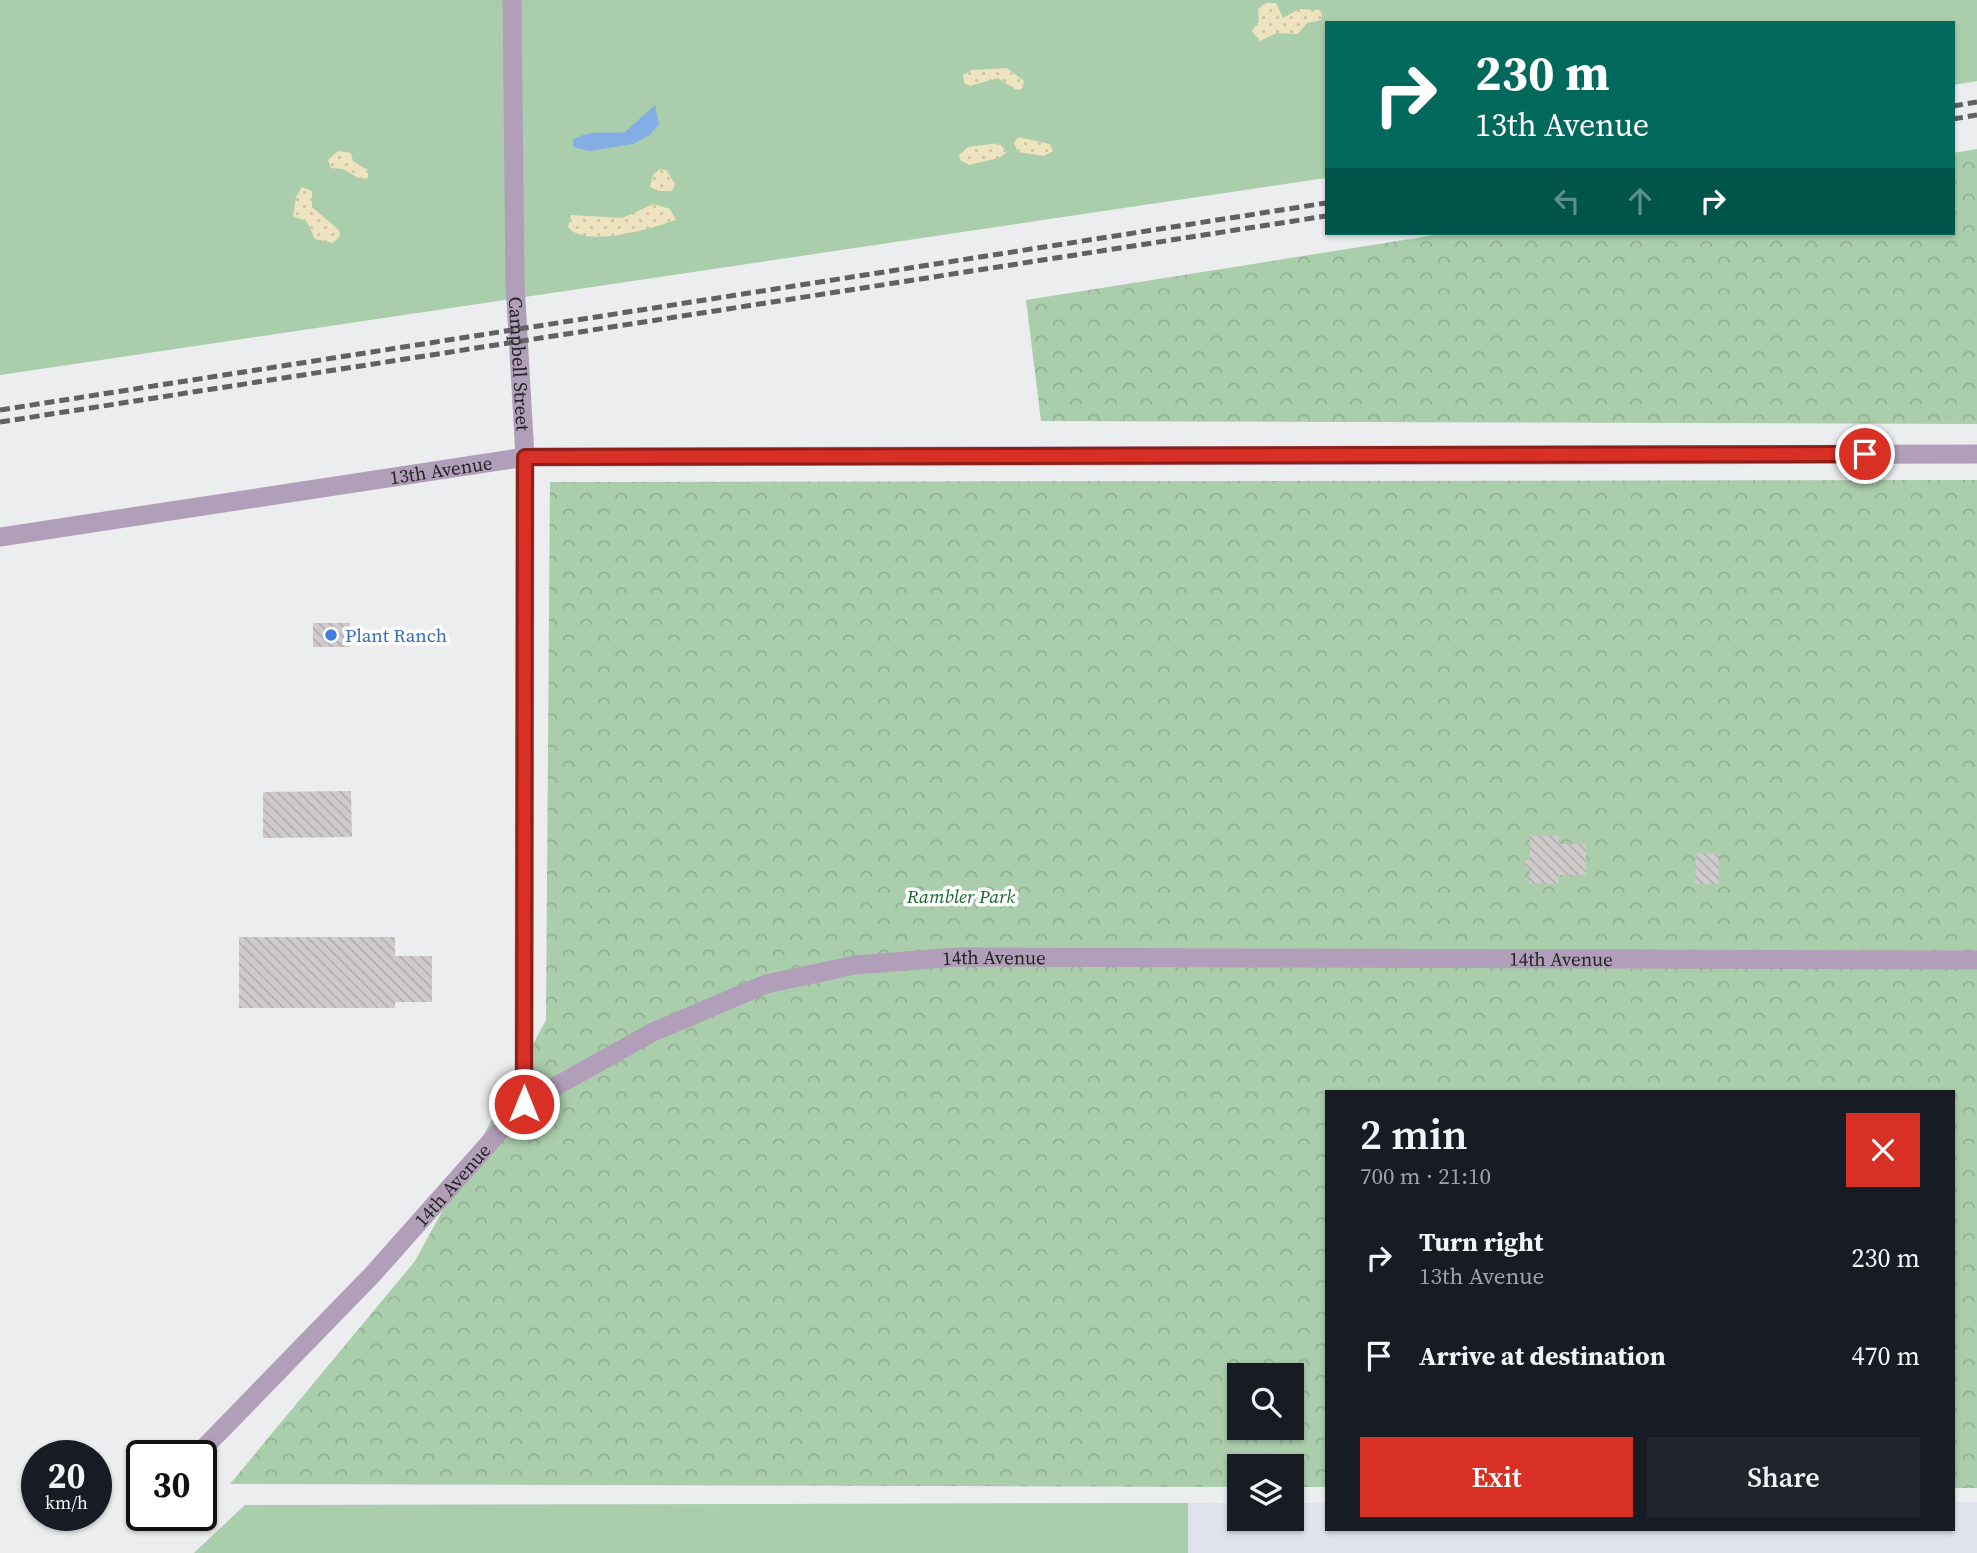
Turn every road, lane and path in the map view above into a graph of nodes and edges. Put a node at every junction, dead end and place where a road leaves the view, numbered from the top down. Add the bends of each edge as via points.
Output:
1 (512, 0) edge
2 (1977, 454) edge
3 (525, 457) junction
4 (0, 537) edge
5 (1977, 960) edge
6 (524, 1104) junction
7 (211, 1440) edge

1 - 3 street, Campbell Street via 514,283
2 - 3 street, 13th Avenue
3 - 4 street, 13th Avenue
3 - 6 street, Campbell Street
5 - 6 street, 14th Avenue via 957,957 855,965 766,984 653,1032
6 - 7 street, 14th Avenue via 372,1275

